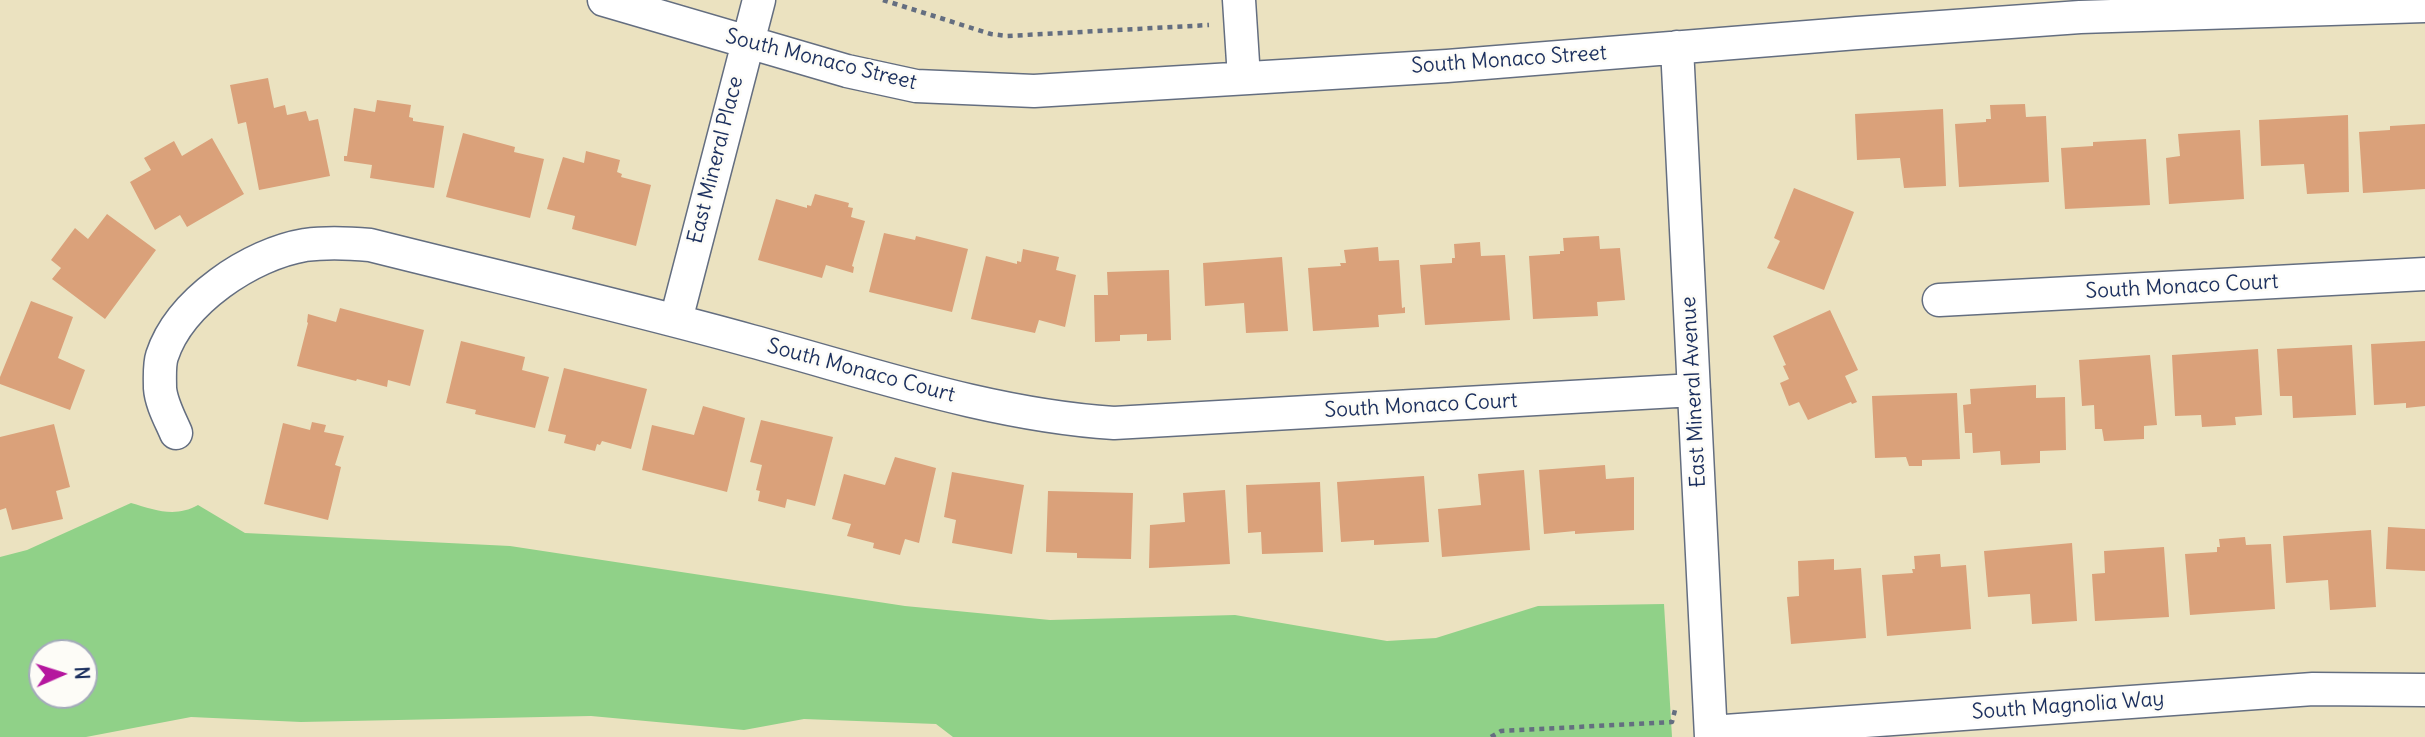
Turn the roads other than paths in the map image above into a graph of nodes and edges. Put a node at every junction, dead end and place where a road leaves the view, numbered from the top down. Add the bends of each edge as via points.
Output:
1 (604, 0) edge
2 (759, 0) edge
3 (1239, 0) edge
4 (2425, 6) edge
5 (746, 41) junction
6 (1677, 47) junction
7 (1244, 78) junction
8 (2425, 274) edge
9 (1939, 300) dead end
10 (676, 320) junction
11 (1694, 390) junction
12 (176, 433) dead end
13 (2425, 690) edge
14 (1710, 725) edge

1 - 5 street, South Monaco Street
2 - 5 street, East Mineral Place
3 - 7 street
4 - 6 street, South Monaco Street via 2080,18
5 - 7 street, South Monaco Street via 916,86 1034,91
5 - 10 street, East Mineral Place
6 - 7 street, South Monaco Street
6 - 11 street, East Mineral Avenue
8 - 9 street, South Monaco Court
10 - 11 street, South Monaco Court via 988,405 1072,421 1114,423
10 - 12 street, South Monaco Court via 370,245 306,245 230,275 179,324 162,356 160,386
11 - 14 street, East Mineral Avenue
13 - 14 street, South Magnolia Way via 2313,689

